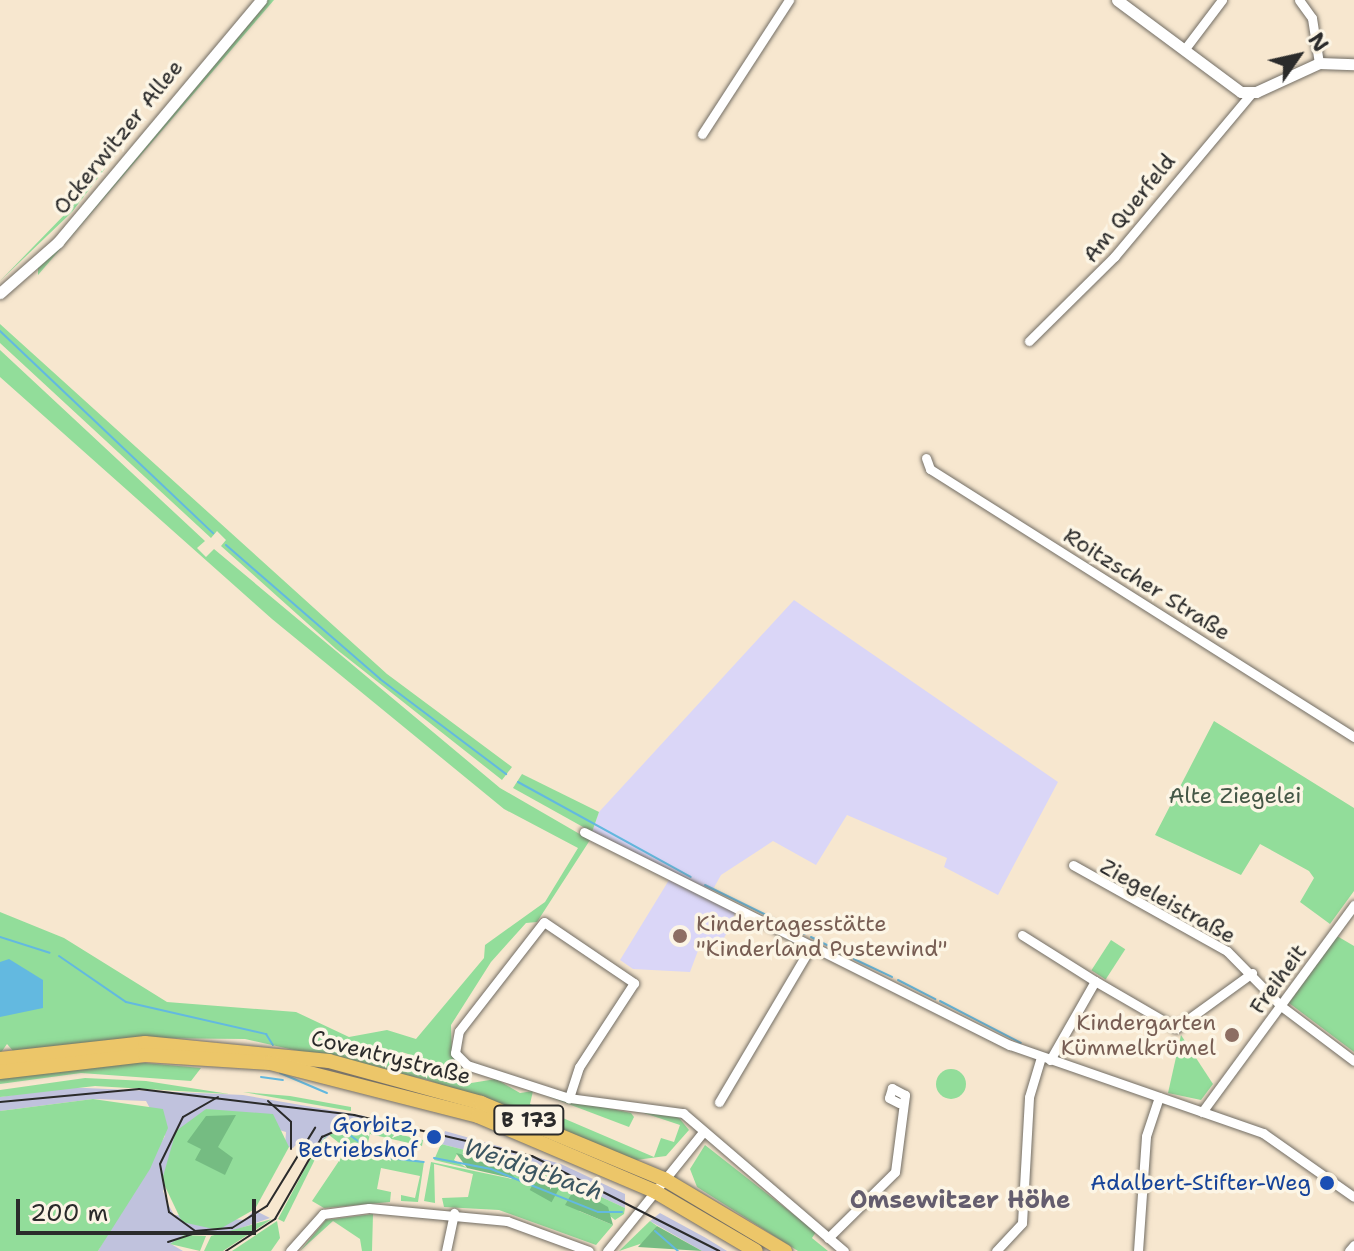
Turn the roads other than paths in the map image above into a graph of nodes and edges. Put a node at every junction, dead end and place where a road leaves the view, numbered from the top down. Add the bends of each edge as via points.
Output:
1 (261, 0) edge
2 (789, 0) edge
3 (1222, 0) edge
4 (1299, 0) edge
5 (1125, 3) edge
6 (1184, 50) junction
7 (1319, 63) junction
8 (1354, 64) edge
9 (1251, 94) junction
10 (702, 134) dead end
11 (0, 293) edge
12 (1029, 341) dead end
13 (926, 458) dead end
14 (1354, 737) edge
15 (584, 832) dead end
16 (1073, 865) dead end
17 (1354, 905) edge
18 (1022, 935) dead end
19 (812, 945) junction
20 (1252, 973) junction
21 (1095, 981) junction
22 (1281, 1006) junction
23 (0, 1059) edge
24 (1046, 1059) junction
25 (1354, 1061) edge
26 (0, 1072) edge
27 (1159, 1097) junction
28 (569, 1098) junction
29 (719, 1102) dead end
30 (899, 1103) dead end
31 (1202, 1112) junction
32 (703, 1132) junction
33 (659, 1185) junction
34 (1354, 1197) edge
35 (454, 1213) junction
36 (828, 1238) junction
37 (1354, 1245) edge
38 (290, 1251) edge
39 (446, 1251) edge
40 (589, 1251) edge
41 (607, 1251) edge
42 (756, 1251) edge
43 (785, 1251) edge
44 (844, 1251) edge
45 (996, 1251) edge
46 (1138, 1251) edge
47 (1349, 1251) edge

1 - 11 street, Ockerwitzer Allee via 58,242
2 - 10 street
3 - 6 street
4 - 7 street via 1312,18
5 - 6 street
6 - 9 street
7 - 8 street
7 - 9 street
9 - 12 street, Am Querfeld via 1114,257
13 - 14 street, Roitzscher Straße via 930,469
15 - 19 street
16 - 20 street, Ziegeleistraße via 1227,951
17 - 22 street, Freiheit
18 - 21 street
19 - 24 street
19 - 29 street
20 - 21 street via 1176,1028
20 - 22 street, Ziegeleistraße
21 - 24 street
22 - 25 street, Ziegeleistraße
22 - 31 street, Freiheit
23 - 33 main road, Coventrystraße / B 173 via 160,1043 329,1061 481,1103
24 - 27 street
24 - 45 street via 1029,1097 1022,1223
26 - 33 main road, Coventrystraße / B 173 via 145,1055 270,1063 463,1111
27 - 31 street
27 - 46 street via 1146,1136
28 - 28 street via 467,1065 455,1053 459,1031 544,922 634,983 579,1067
28 - 32 street via 615,1109 672,1108
30 - 36 street via 895,1172
31 - 34 street via 1263,1133
32 - 33 street
32 - 36 street
33 - 41 street
33 - 42 main road, Coventrystraße / B 173
33 - 43 main road, Coventrystraße / B 173
35 - 38 street via 369,1208 323,1214
35 - 39 street
35 - 40 street via 507,1221
36 - 44 street
37 - 47 street

